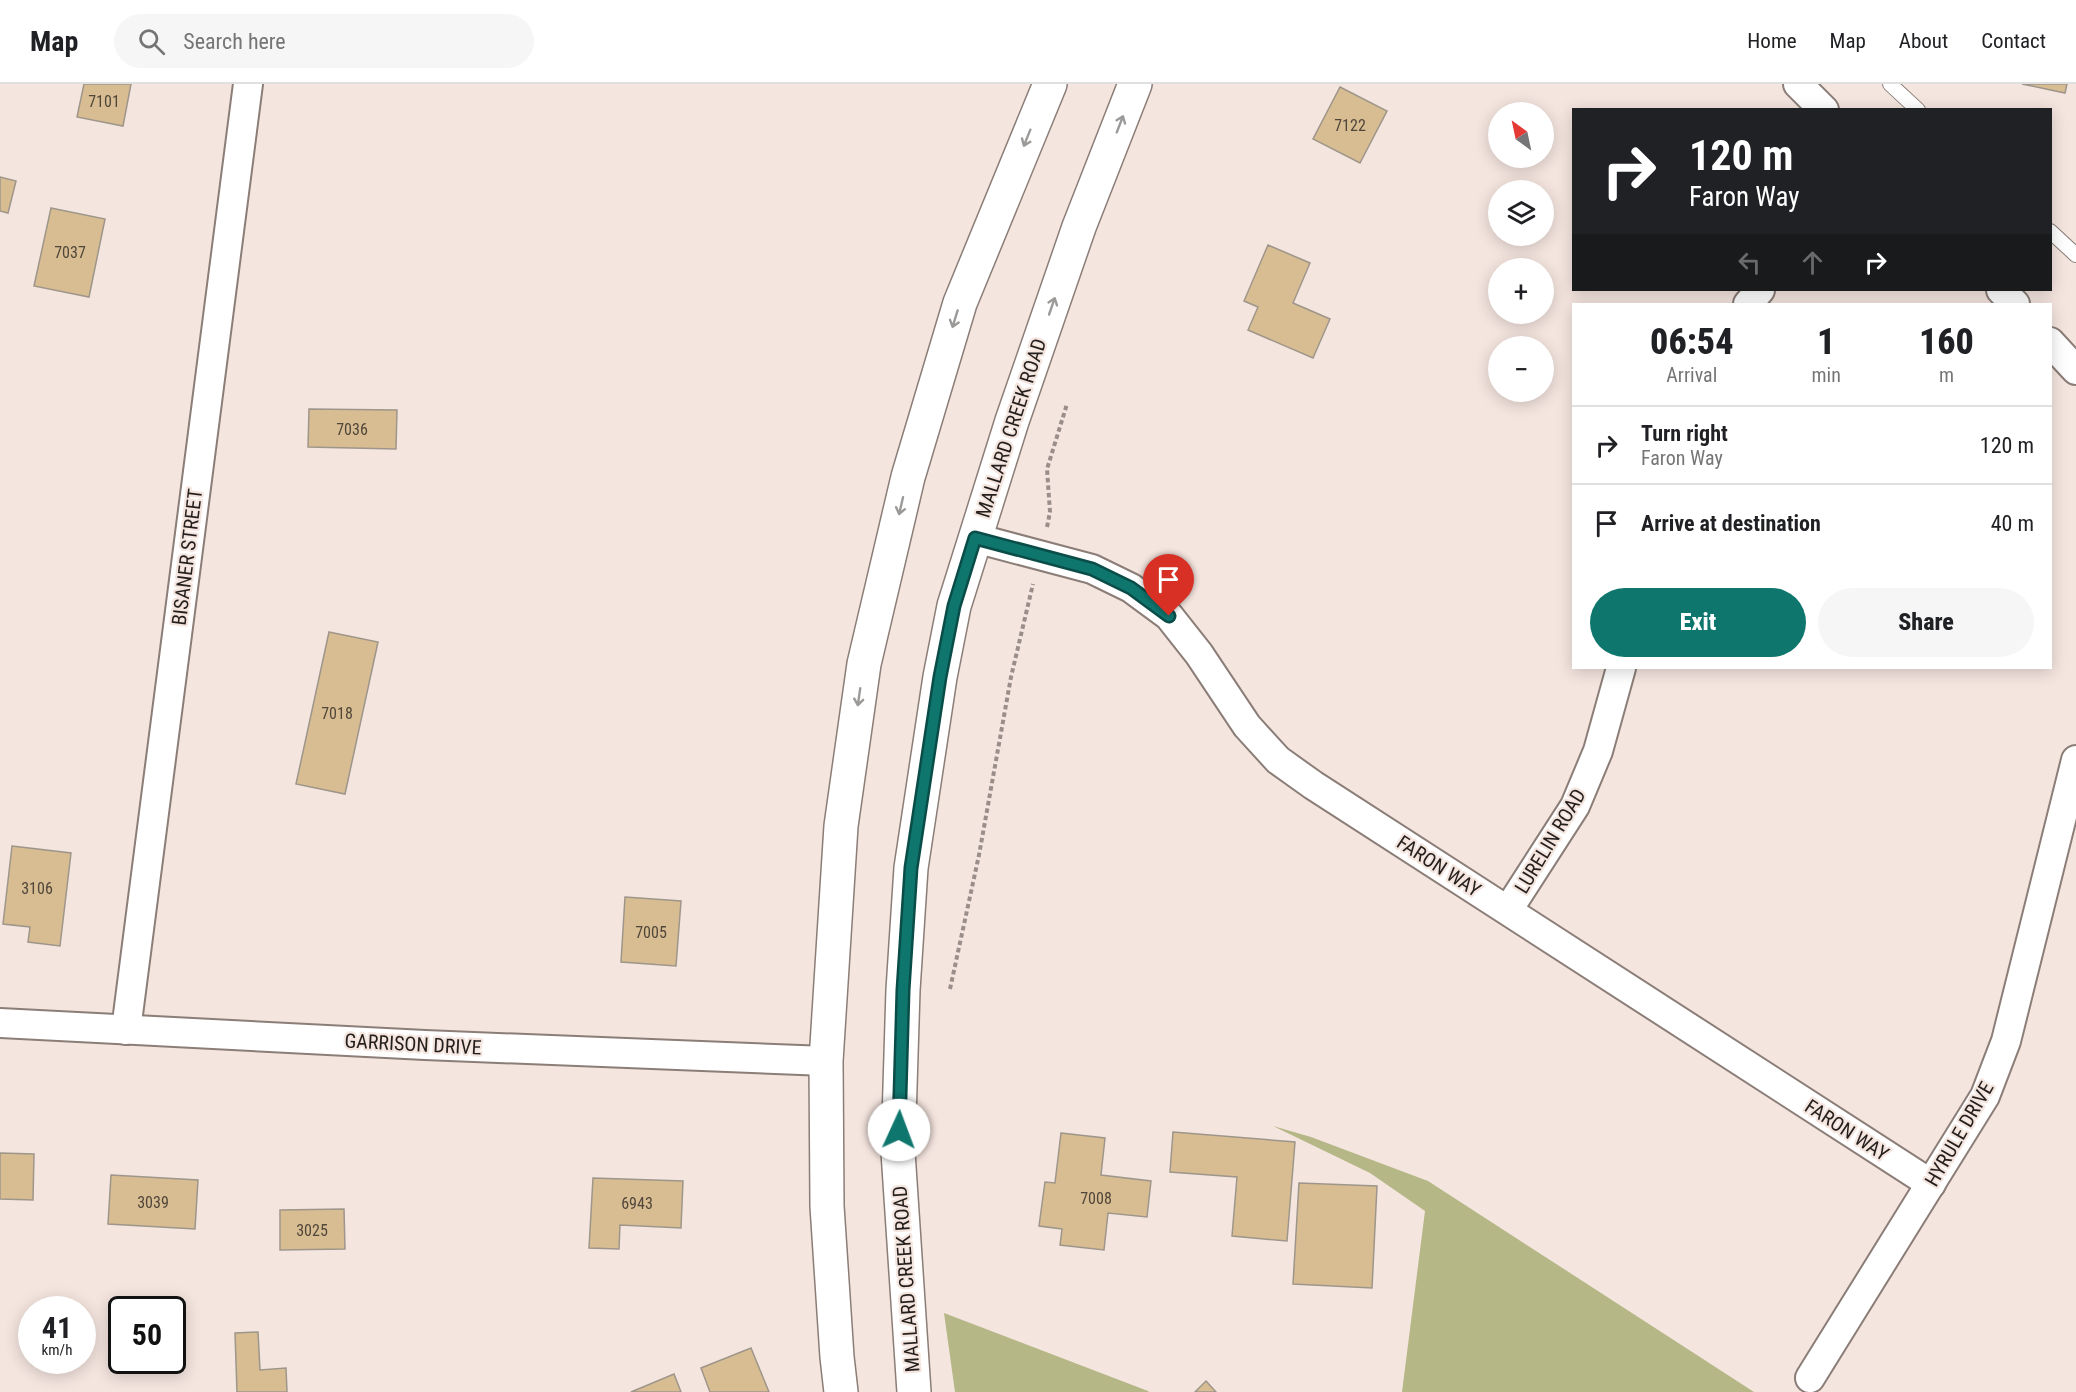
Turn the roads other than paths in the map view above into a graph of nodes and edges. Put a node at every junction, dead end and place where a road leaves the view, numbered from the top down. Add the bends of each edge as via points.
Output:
1 (249, 84) edge
2 (1050, 84) edge
3 (1135, 84) edge
4 (1798, 84) edge
5 (1890, 84) edge
6 (1822, 108) edge
7 (1916, 108) edge
8 (2052, 233) edge
9 (2076, 255) edge
10 (1759, 291) edge
11 (2002, 291) edge
12 (1749, 303) edge
13 (2014, 303) edge
14 (2052, 344) edge
15 (2076, 370) edge
16 (975, 538) junction
17 (1621, 669) edge
18 (2076, 760) edge
19 (1508, 910) junction
20 (0, 1023) edge
21 (126, 1030) junction
22 (826, 1061) junction
23 (1930, 1184) junction
24 (1810, 1378) dead end
25 (841, 1392) edge
26 (914, 1392) edge

1 - 21 street, BISANER STREET
2 -> 22 main road via 960,303 908,477 864,664 841,826
16 -> 3 main road, MALLARD CREEK ROAD via 1079,227
4 - 6 street
5 - 7 lane
8 - 9 lane
10 - 12 street
11 - 13 street
14 - 15 street
16 - 19 street, FARON WAY via 1092,569 1131,588 1169,616 1247,726 1278,760
16 - 26 main road, MALLARD CREEK ROAD via 954,606 940,677 911,868 898,1152
17 - 19 street, LURELIN ROAD via 1598,751 1575,806
18 - 23 street, HYRULE DRIVE via 2006,1041 1985,1096
19 - 23 street, FARON WAY
20 - 21 street, GARRISON DRIVE
21 - 22 street, GARRISON DRIVE
22 - 25 main road via 827,1206
23 - 24 street, HYRULE DRIVE

